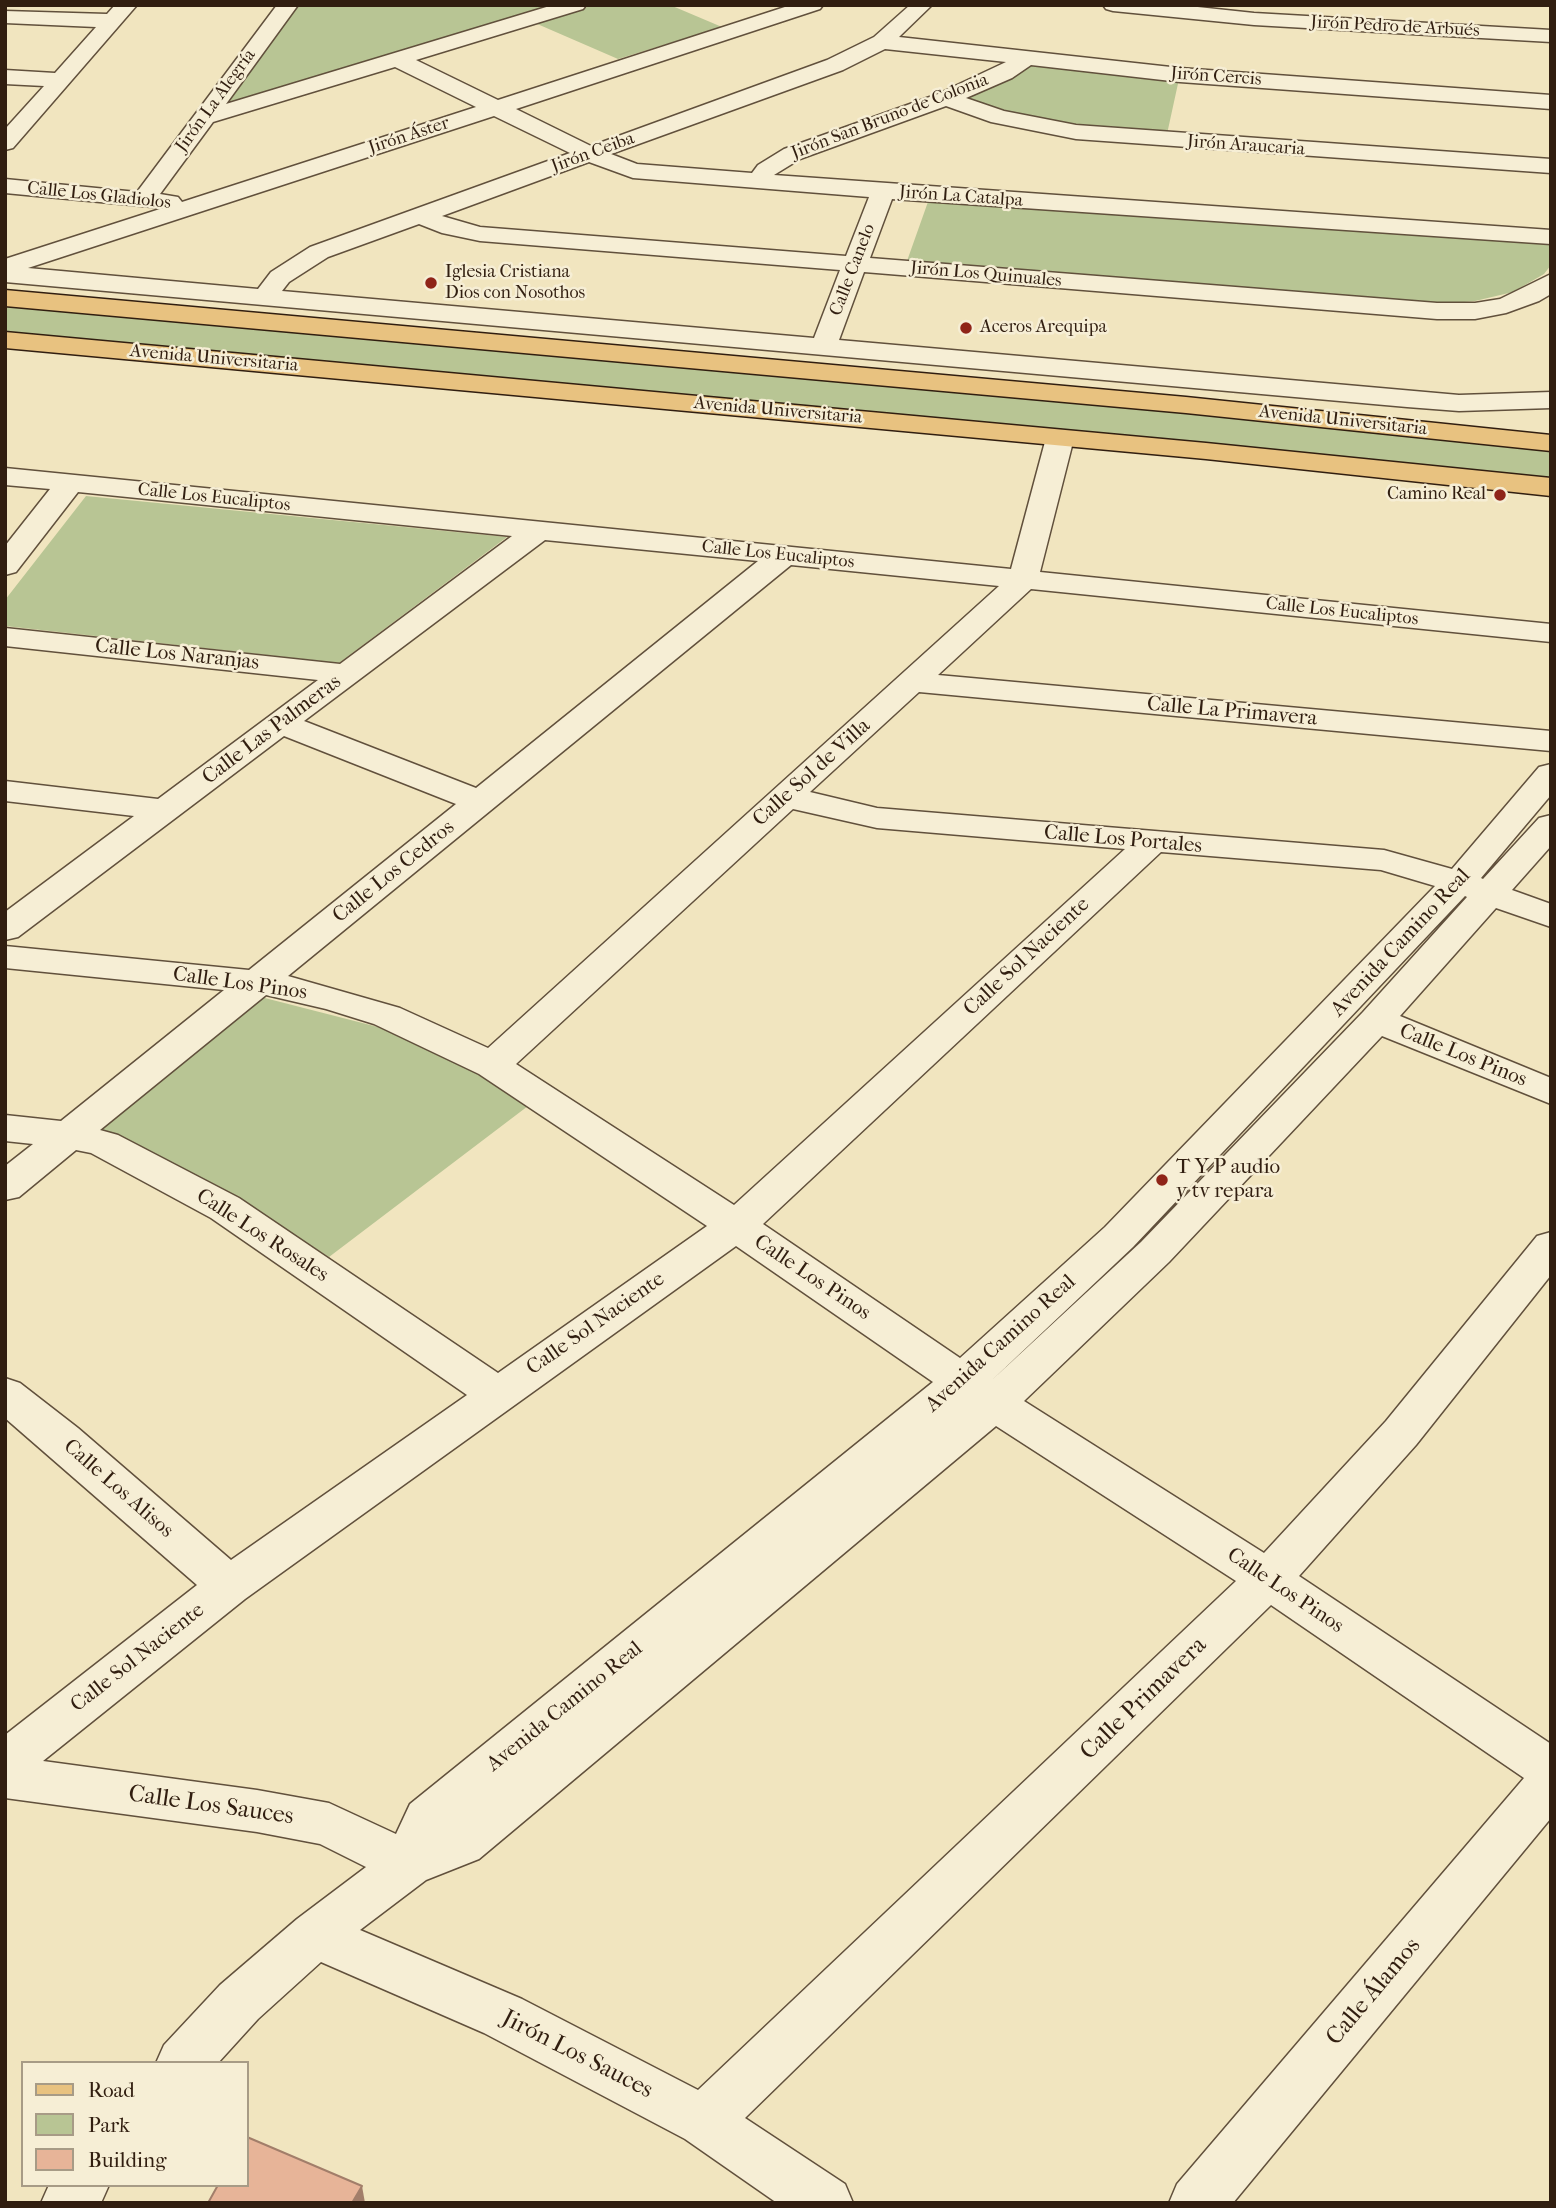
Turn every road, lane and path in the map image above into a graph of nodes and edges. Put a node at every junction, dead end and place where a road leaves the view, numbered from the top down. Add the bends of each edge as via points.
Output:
1 (288, 5) edge
2 (566, 5) edge
3 (813, 5) edge
4 (922, 5) edge
5 (1113, 5) edge
6 (1429, 5) edge
7 (574, 6) edge
8 (1259, 12) edge
9 (120, 13) edge
10 (5, 17) edge
11 (1417, 29) junction
12 (1551, 36) edge
13 (881, 42) junction
14 (1027, 58) junction
15 (396, 59) junction
16 (5, 78) edge
17 (61, 80) junction
18 (1250, 80) junction
19 (946, 99) junction
20 (1551, 102) edge
21 (494, 108) junction
22 (203, 118) junction
23 (9, 135) edge
24 (590, 154) junction
25 (1551, 166) edge
26 (758, 181) junction
27 (5, 186) edge
28 (883, 191) junction
29 (145, 198) junction
30 (193, 206) junction
31 (418, 215) junction
32 (1551, 237) edge
33 (855, 264) junction
34 (5, 268) edge
35 (5, 274) edge
36 (1551, 282) edge
37 (5, 298) edge
38 (264, 298) junction
39 (6, 340) edge
40 (823, 348) junction
41 (903, 355) junction
42 (1072, 395) junction
43 (1551, 400) edge
44 (1219, 409) junction
45 (825, 415) junction
46 (1351, 422) junction
47 (663, 427) dead end
48 (1060, 438) junction
49 (1551, 443) edge
50 (1206, 450) junction
51 (1348, 464) junction
52 (5, 477) edge
53 (70, 483) junction
54 (1551, 487) edge
55 (538, 531) junction
56 (783, 556) junction
57 (5, 566) edge
58 (1023, 580) junction
59 (1551, 634) edge
60 (5, 637) edge
61 (348, 674) junction
62 (912, 682) junction
63 (281, 724) junction
64 (1551, 741) edge
65 (1551, 774) edge
66 (5, 791) edge
67 (786, 797) junction
68 (481, 802) junction
69 (165, 810) junction
70 (1551, 825) edge
71 (1151, 843) junction
72 (1474, 888) junction
73 (1551, 916) edge
74 (5, 929) edge
75 (5, 957) edge
76 (258, 982) junction
77 (1376, 1020) junction
78 (492, 1065) junction
79 (1551, 1092) edge
80 (5, 1128) edge
81 (70, 1135) junction
82 (5, 1187) edge
83 (736, 1226) junction
84 (1551, 1246) edge
85 (979, 1392) junction
86 (5, 1394) edge
87 (498, 1394) junction
88 (1268, 1579) junction
89 (229, 1586) junction
90 (5, 1763) edge
91 (1551, 1770) edge
92 (5, 1777) edge
93 (1551, 1782) edge
94 (408, 1864) junction
95 (315, 1935) junction
96 (185, 2061) edge
97 (704, 2121) junction
98 (80, 2187) edge
99 (69, 2203) edge
100 (825, 2203) edge
101 (1197, 2203) edge

1 - 22 street, Jirón La Alegría
2 - 7 street
3 - 21 street, Jirón Áster
4 - 13 street, Jirón Ceiba
5 - 8 street, Jirón Pedro de Arbués
6 - 11 street
7 - 15 street
8 - 11 street, Jirón Pedro de Arbués
8 - 18 street
9 - 10 street
9 - 17 street
11 - 12 street, Jirón Pedro de Arbués
13 - 14 street, Jirón Cercis
13 - 24 street, Jirón Ceiba via 835,65
14 - 18 street, Jirón Cercis
14 - 19 street, Jirón San Bruno de Colonia
15 - 21 street, Jirón La Catalpa
15 - 22 street
16 - 17 street
17 - 23 street
18 - 20 street, Jirón Cercis
19 - 25 street, Jirón Araucaria via 999,117 1076,132
19 - 26 street, Jirón San Bruno de Colonia via 792,153
21 - 24 street, Jirón La Catalpa
21 - 30 street, Jirón Áster
22 - 29 street, Jirón La Alegría
24 - 26 street, Jirón La Catalpa via 634,171
24 - 31 street, Jirón Ceiba
26 - 28 street, Jirón La Catalpa
27 - 29 street, Calle Los Gladiolos
28 - 32 street, Jirón La Catalpa
28 - 33 street, Calle Canelo
29 - 30 street, Calle Los Gladiolos
30 - 34 street, Jirón Áster
31 - 33 street, Jirón Los Quinuales via 480,234
31 - 38 street, Jirón Ceiba via 319,252 280,277
33 - 36 street, Jirón Los Quinuales via 1437,312 1506,305
33 - 40 street, Calle Canelo
35 - 38 street, Avenida Universitaria
37 - 42 main road, Avenida Universitaria
38 - 40 street, Avenida Universitaria
39 - 45 main road, Avenida Universitaria
40 - 41 street, Avenida Universitaria
41 - 42 main road
41 - 43 street, Avenida Universitaria via 1407,399 1471,403
42 - 44 main road, Avenida Universitaria
44 - 46 main road, Avenida Universitaria
44 - 50 main road via 1244,424 1246,434 1225,448
45 - 47 main road
45 - 48 main road, Avenida Universitaria
46 - 49 main road, Avenida Universitaria
46 - 51 main road via 1321,431 1316,440 1331,458
48 - 50 main road, Avenida Universitaria
48 - 58 street
50 - 51 main road, Avenida Universitaria
51 - 54 main road, Avenida Universitaria
52 - 53 street, Calle Los Eucaliptos
53 - 55 street, Calle Los Eucaliptos
53 - 57 street
55 - 56 street, Calle Los Eucaliptos
55 - 61 street, Calle Las Palmeras
56 - 58 street, Calle Los Eucaliptos
56 - 68 street, Calle Los Cedros
58 - 59 street, Calle Los Eucaliptos
58 - 62 street, Calle Sol de Villa
60 - 61 street, Calle Los Naranjas
61 - 63 street, Calle Las Palmeras
62 - 64 street, Calle La Primavera
62 - 67 street, Calle Sol de Villa
63 - 68 street
63 - 69 street, Calle Las Palmeras
65 - 72 street, Avenida Camino Real
66 - 69 street
67 - 71 street, Calle Los Portales via 877,818
67 - 78 street, Calle Sol de Villa
68 - 76 street, Calle Los Cedros
69 - 74 street, Calle Las Palmeras
70 - 72 street, Avenida Camino Real
71 - 72 street, Calle Los Portales via 1384,860
71 - 83 street, Calle Sol Naciente
72 - 73 street, Calle Los Portales
72 - 77 street, Avenida Camino Real
72 - 85 street, Avenida Camino Real via 1119,1237
75 - 76 street, Calle Los Pinos
76 - 78 street, Calle Los Pinos via 387,1016
76 - 81 street, Calle Los Cedros
77 - 79 street, Calle Los Pinos
77 - 85 street, Avenida Camino Real via 1155,1252
78 - 83 street, Calle Los Pinos
80 - 81 street, Calle Los Rosales
81 - 82 street, Calle Los Cedros
81 - 87 street, Calle Los Rosales via 104,1144 225,1208
83 - 85 street, Calle Los Pinos
83 - 87 street, Calle Sol Naciente
84 - 88 street, Calle Primavera via 1401,1433
85 - 88 street, Calle Los Pinos
85 - 94 street, Avenida Camino Real via 461,1844
86 - 89 street, Calle Los Alisos
87 - 89 street, Calle Sol Naciente
88 - 91 street, Calle Los Pinos
88 - 97 street, Calle Primavera
89 - 90 street, Calle Sol Naciente
92 - 94 street, Calle Los Sauces via 329,1824
93 - 101 street, Calle Álamos
94 - 95 street, Avenida Camino Real
95 - 96 street, Avenida Camino Real via 239,2002
95 - 97 street, Jirón Los Sauces via 503,2016
97 - 100 street, Jirón Los Sauces
98 - 99 street

